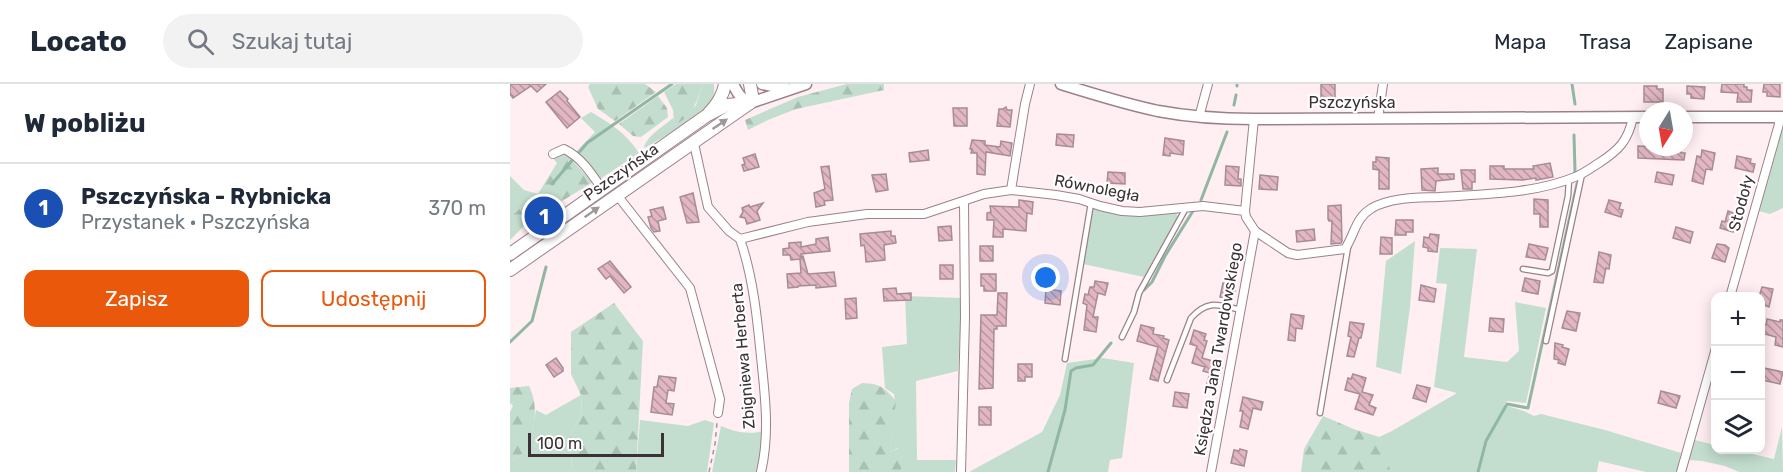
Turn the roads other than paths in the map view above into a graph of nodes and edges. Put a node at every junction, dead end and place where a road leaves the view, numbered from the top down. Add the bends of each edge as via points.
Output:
1 (724, 84) edge
2 (733, 84) edge
3 (750, 84) edge
4 (762, 84) edge
5 (806, 84) edge
6 (1030, 84) edge
7 (1060, 84) edge
8 (1208, 84) edge
9 (1383, 84) edge
10 (790, 89) junction
11 (750, 103) junction
12 (706, 116) junction
13 (1199, 117) junction
14 (1633, 117) junction
15 (1639, 117) edge
16 (1693, 117) edge
17 (1781, 117) edge
18 (1254, 119) junction
19 (1378, 119) junction
20 (691, 143) junction
21 (553, 154) dead end
22 (1582, 173) junction
23 (1569, 179) junction
24 (602, 189) junction
25 (1011, 189) junction
26 (617, 195) junction
27 (964, 202) junction
28 (1091, 203) junction
29 (1186, 208) junction
30 (1245, 211) junction
31 (1255, 231) junction
32 (740, 239) junction
33 (1349, 243) junction
34 (510, 254) edge
35 (1523, 269) dead end
36 (510, 270) edge
37 (1731, 292) edge
38 (1241, 310) junction
39 (1122, 337) dead end
40 (1546, 341) dead end
41 (1065, 359) dead end
42 (1711, 366) edge
43 (1167, 380) dead end
44 (718, 413) road end
45 (1320, 413) dead end
46 (761, 472) edge
47 (961, 472) edge
48 (1211, 472) edge
49 (1681, 472) edge

1 - 12 main road via 715,107
2 - 11 street
3 - 11 main road
4 - 10 street
5 - 10 street, Pszczyńska
6 - 25 street
7 - 13 street, Pszczyńska via 1159,111
8 - 13 street
9 - 19 street
10 - 11 street, Pszczyńska
11 - 12 main road, Pszczyńska via 727,105
20 -> 11 main road, Pszczyńska
12 - 24 main road, Pszczyńska
13 - 18 street, Pszczyńska
14 - 15 street, Pszczyńska
14 - 19 street, Pszczyńska
14 - 22 street via 1624,143
16 - 17 street
17 - 37 street, Stodoły
18 - 19 street, Pszczyńska
18 - 30 street
20 - 26 main road, Pszczyńska
20 - 32 street via 708,207
21 - 24 street via 564,149 572,153
22 - 23 street
22 - 40 lane
23 - 33 street via 1543,187 1390,201 1362,216
23 - 35 lane via 1552,271
24 - 34 main road, Pszczyńska
25 - 27 street, Równoległa
25 - 28 street, Równoległa
36 -> 26 main road, Pszczyńska
26 - 44 street via 690,288 720,399
27 - 32 street, Równoległa via 924,214 867,214 808,222
27 - 47 street
28 - 29 street, Równoległa via 1140,212
28 - 41 lane
29 - 30 street, Równoległa
29 - 39 lane via 1139,293
30 - 31 street
31 - 33 street via 1297,255 1345,249
31 - 38 street, Księdza Jana Twardowskiego
32 - 46 street, Zbigniewa Herberta via 753,285 767,416
33 - 45 lane
38 - 43 lane via 1208,305 1196,312
38 - 48 street, Księdza Jana Twardowskiego
42 - 49 street

